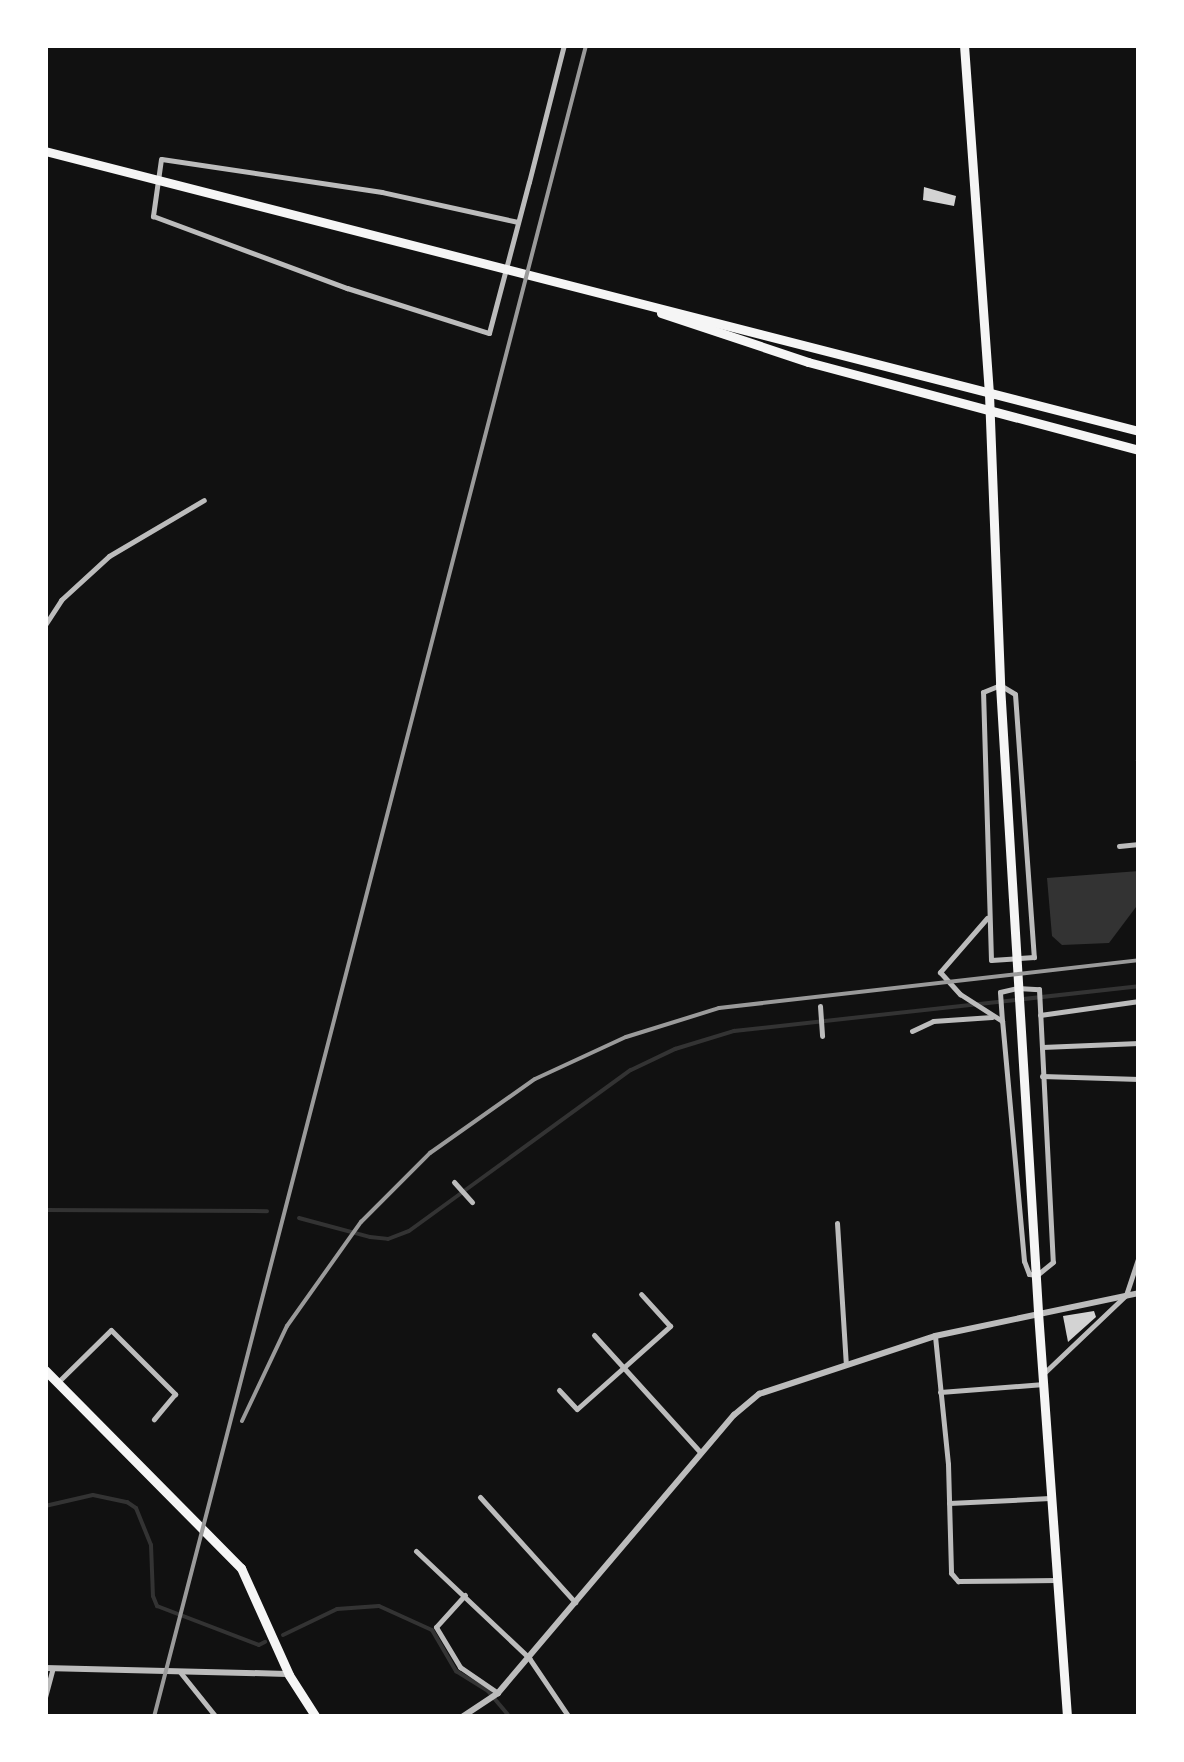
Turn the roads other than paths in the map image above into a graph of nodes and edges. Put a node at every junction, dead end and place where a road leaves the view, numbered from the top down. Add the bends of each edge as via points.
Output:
1 (564, 45) edge
2 (964, 45) edge
3 (45, 150) edge
4 (156, 178) junction
5 (518, 222) junction
6 (619, 298) junction
7 (989, 394) junction
8 (990, 412) junction
9 (1139, 431) edge
10 (1139, 450) edge
11 (204, 500) dead end
12 (45, 624) edge
13 (1000, 685) junction
14 (1139, 844) edge
15 (1119, 846) dead end
16 (987, 918) junction
17 (1139, 1001) edge
18 (820, 1006) dead end
19 (1040, 1015) junction
20 (998, 1019) junction
21 (912, 1031) dead end
22 (822, 1036) dead end
23 (1139, 1043) edge
24 (1041, 1047) junction
25 (1042, 1076) junction
26 (1139, 1079) edge
27 (454, 1182) dead end
28 (472, 1202) dead end
29 (837, 1223) dead end
30 (1139, 1256) edge
31 (1036, 1275) junction
32 (1139, 1293) edge
33 (641, 1294) dead end
34 (1126, 1295) junction
35 (1038, 1312) junction
36 (594, 1334) dead end
37 (935, 1336) junction
38 (846, 1365) junction
39 (45, 1370) edge
40 (624, 1370) junction
41 (1043, 1379) junction
42 (58, 1383) junction
43 (560, 1390) dead end
44 (940, 1392) junction
45 (154, 1419) dead end
46 (701, 1454) junction
47 (480, 1497) dead end
48 (1050, 1498) junction
49 (949, 1503) junction
50 (416, 1552) dead end
51 (1057, 1580) junction
52 (464, 1595) junction
53 (576, 1602) junction
54 (529, 1658) junction
55 (49, 1668) edge
56 (178, 1669) junction
57 (288, 1675) junction
58 (498, 1692) junction
59 (45, 1696) edge
60 (216, 1717) edge
61 (316, 1717) edge
62 (462, 1717) edge
63 (569, 1717) edge
64 (1067, 1717) edge

1 - 5 street
2 - 7 highway
3 - 4 highway
4 - 5 street via 161,158 382,192
4 - 5 street via 153,216 489,332
4 - 6 highway
6 - 7 highway
6 - 8 highway via 808,362
7 - 8 highway
7 - 9 highway
8 - 10 highway
8 - 13 highway
11 - 12 street via 109,556
13 - 16 street via 984,692
13 - 16 street via 1014,694 1034,957 990,960
13 - 31 highway
14 - 15 street
16 - 20 street via 940,972
17 - 19 street
18 - 22 street
19 - 20 street via 1039,989 1017,988 1000,992
19 - 24 street
20 - 21 street via 933,1022
20 - 31 street via 1024,1261
23 - 24 street
24 - 25 street
25 - 26 street
25 - 31 street via 1053,1262
27 - 28 street
29 - 38 street
30 - 34 street
31 - 35 highway
32 - 34 street
33 - 40 street via 670,1326
34 - 35 street
34 - 41 street
35 - 37 street
35 - 41 highway
36 - 40 street
37 - 38 street
37 - 44 street
38 - 46 street via 760,1394
39 - 42 highway
40 - 43 street via 576,1409
40 - 46 street
41 - 44 street
41 - 48 highway
42 - 45 street via 111,1330 174,1394
42 - 57 highway via 241,1568
44 - 49 street
46 - 53 street
47 - 53 street
48 - 49 street
48 - 51 highway
49 - 51 street via 951,1573 958,1581
50 - 52 street
51 - 64 highway
52 - 54 street
52 - 58 street via 436,1627 460,1667
53 - 54 street
54 - 58 street
54 - 63 street
55 - 56 street
55 - 59 street
56 - 57 street
56 - 60 street
57 - 61 highway
58 - 62 street

